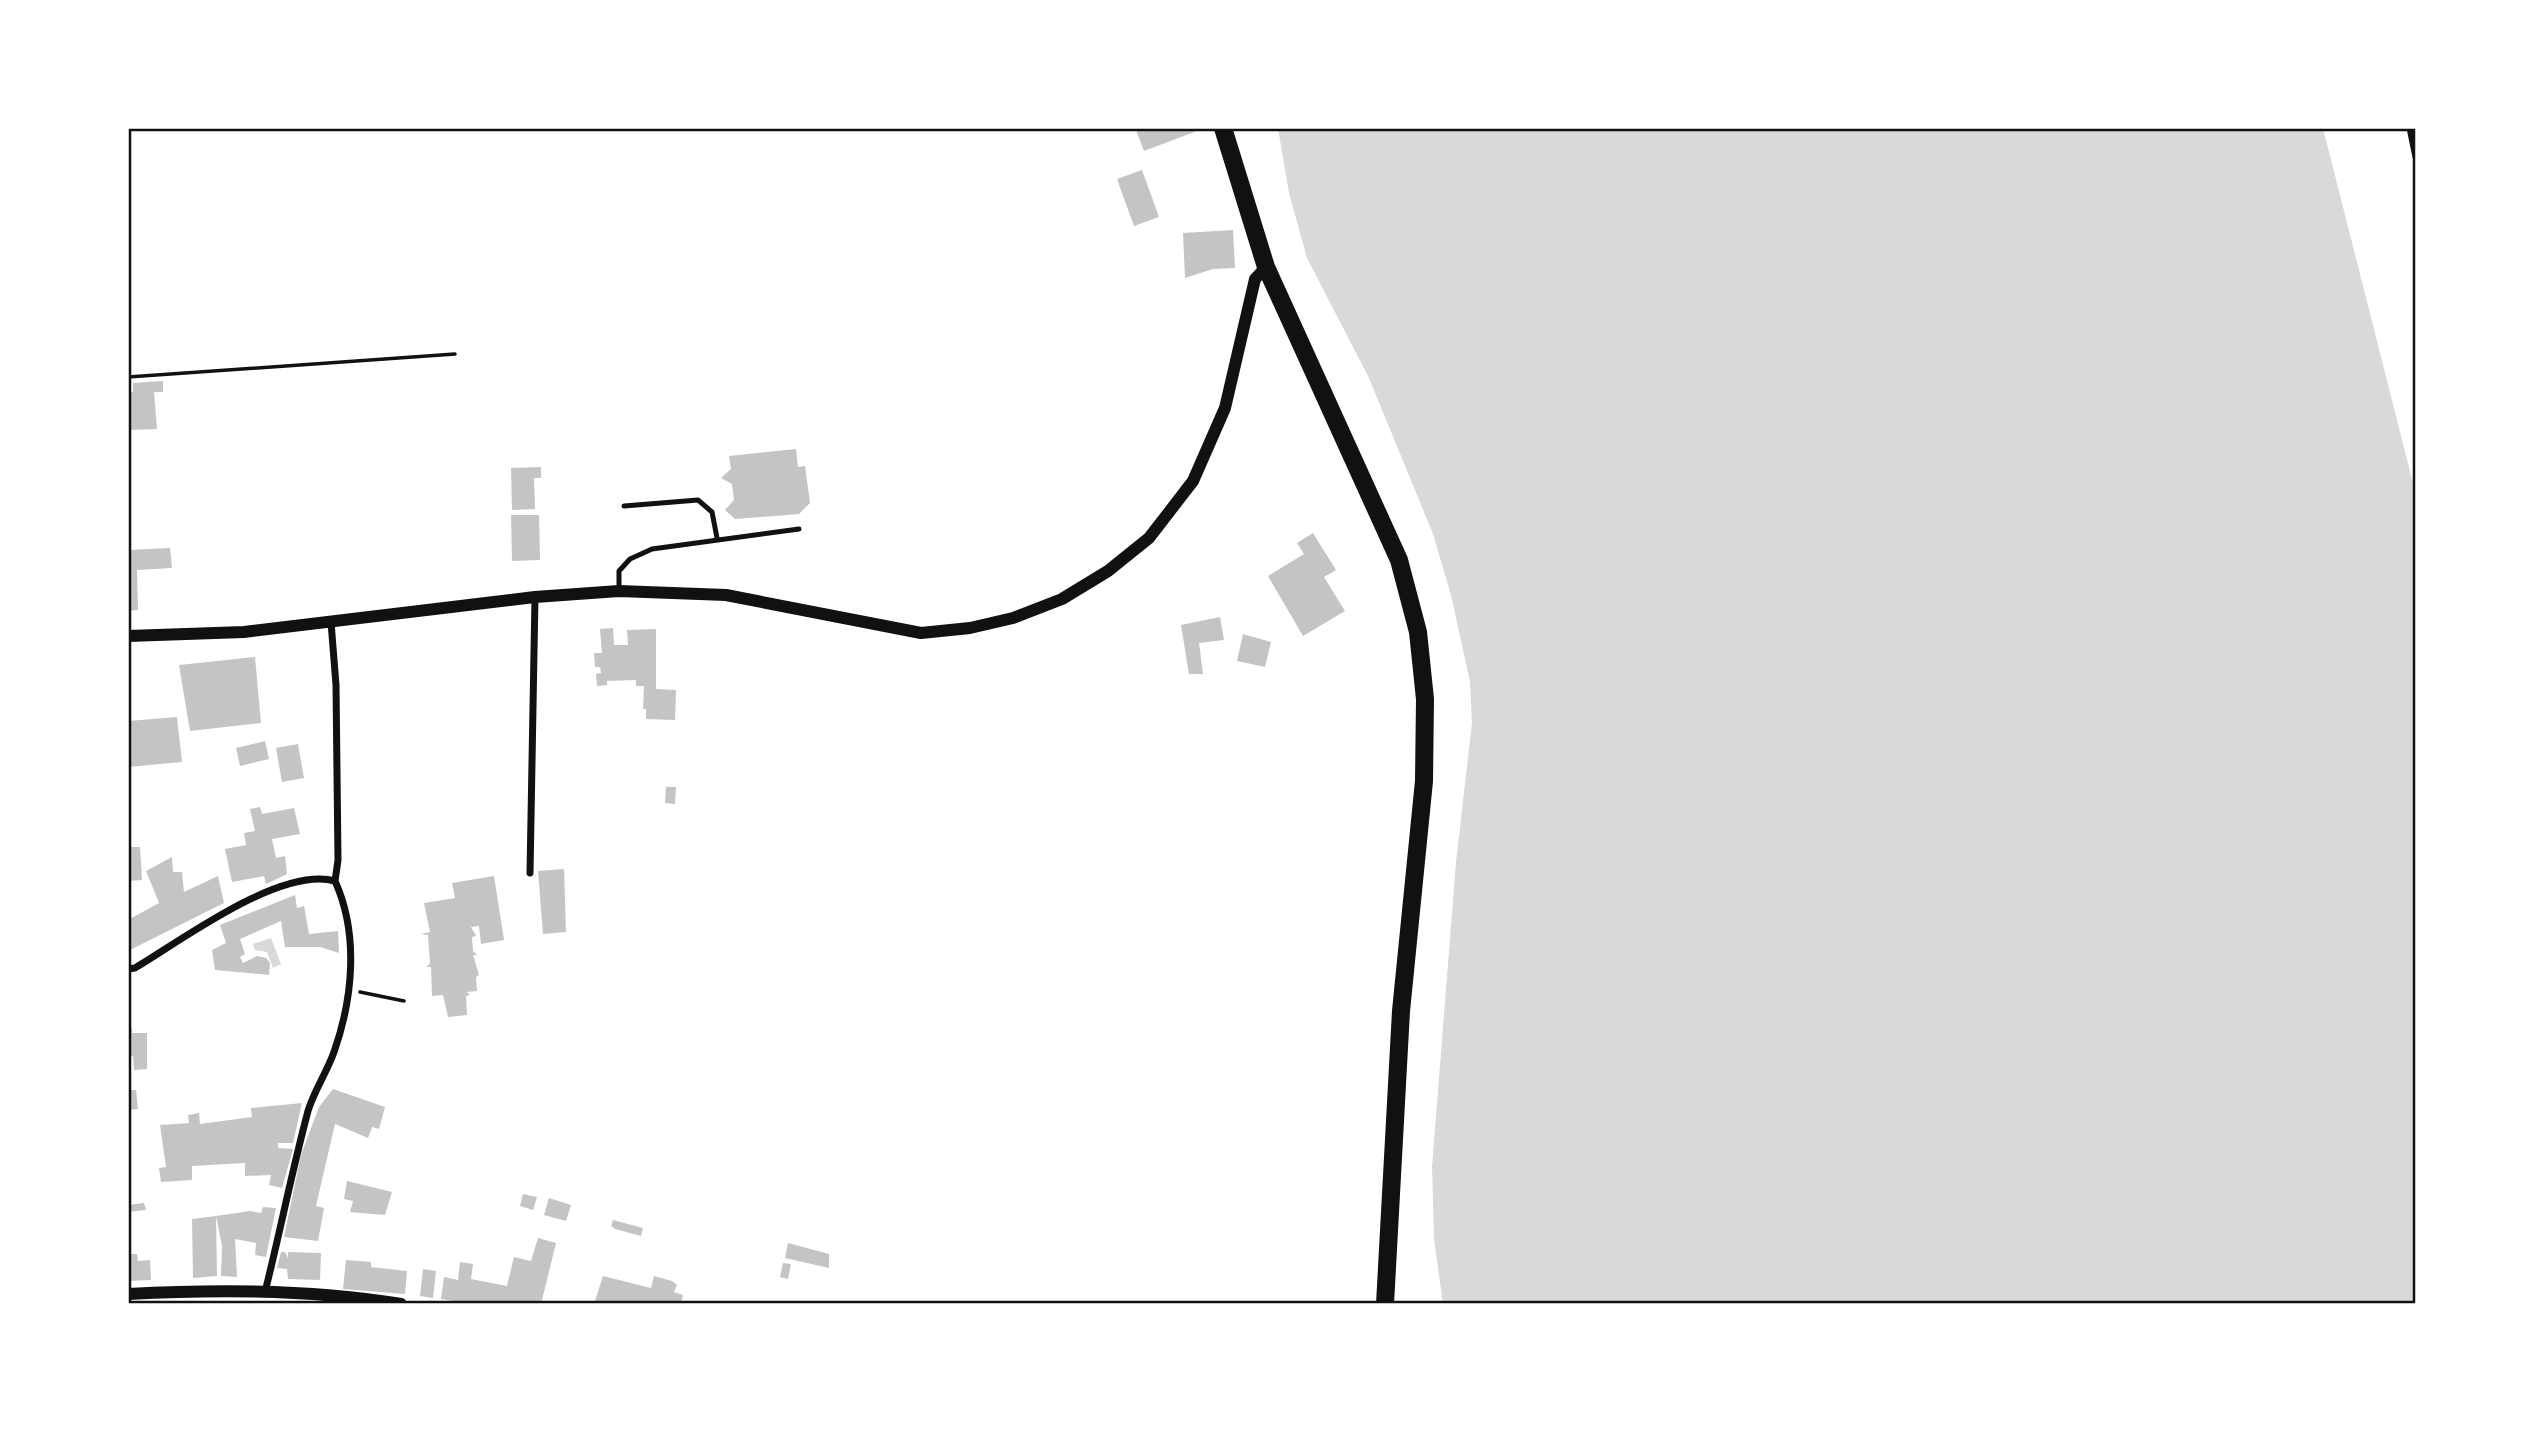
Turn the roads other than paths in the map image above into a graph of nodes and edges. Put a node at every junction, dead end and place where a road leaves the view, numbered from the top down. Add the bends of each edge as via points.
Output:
1 (1223, 128) edge
2 (2410, 128) edge
3 (2416, 157) edge
4 (1266, 267) junction
5 (624, 506) dead end
6 (799, 529) dead end
7 (717, 538) junction
8 (619, 591) junction
9 (535, 597) junction
10 (331, 622) junction
11 (128, 636) edge
12 (530, 873) dead end
13 (335, 881) junction
14 (128, 969) edge
15 (128, 1294) edge
16 (264, 1298) edge
17 (401, 1304) edge
18 (1385, 1304) edge

1 - 4 main road
2 - 3 street
4 - 8 street via 1255,279 1224,408 1193,481 1150,538 1062,599 1013,618 921,633 726,595
4 - 18 main road via 1399,560 1418,632 1424,699 1423,781 1401,1011
5 - 7 lane via 698,500 712,512
6 - 7 lane
7 - 8 lane via 652,549 630,559 619,571
8 - 9 street
9 - 10 street
9 - 12 street
10 - 11 street via 244,632
10 - 13 street via 336,685
13 - 14 street via 321,877 282,886 191,930 174,945
13 - 16 street via 344,902 351,955 346,1013 334,1053 309,1106
15 - 16 street via 187,1291
16 - 17 street

